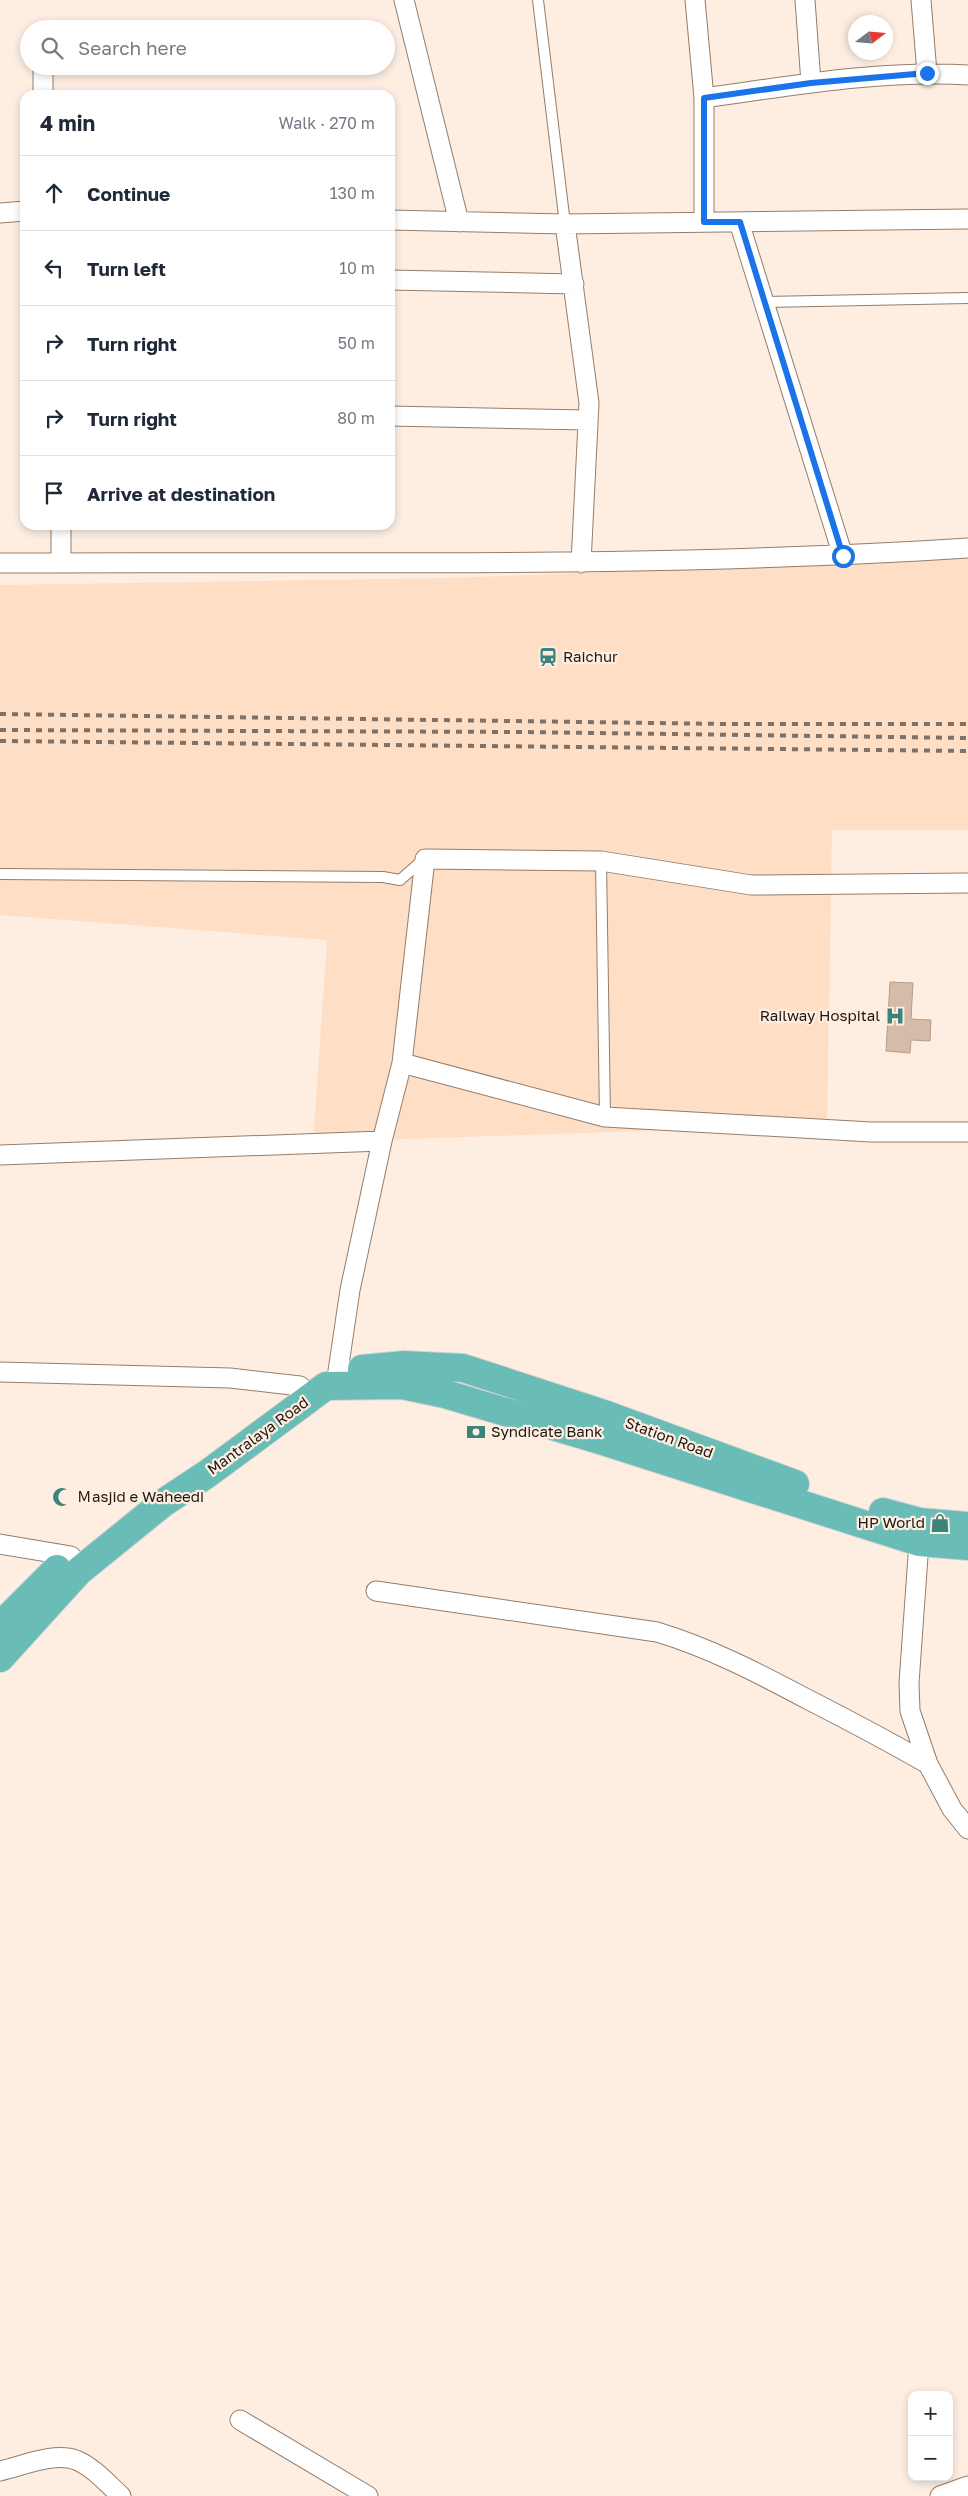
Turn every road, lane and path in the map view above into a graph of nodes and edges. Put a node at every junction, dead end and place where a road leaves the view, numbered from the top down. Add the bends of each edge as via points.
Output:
1 (404, 0) edge
2 (538, 0) edge
3 (695, 0) edge
4 (805, 0) edge
5 (920, 0) edge
6 (927, 73) junction
7 (43, 75) edge
8 (968, 75) edge
9 (811, 83) junction
10 (43, 90) edge
11 (704, 98) junction
12 (20, 211) edge
13 (0, 212) edge
14 (968, 219) edge
15 (395, 220) edge
16 (459, 222) junction
17 (704, 222) junction
18 (740, 222) junction
19 (565, 224) junction
20 (395, 280) edge
21 (574, 284) junction
22 (968, 298) edge
23 (765, 302) junction
24 (395, 416) edge
25 (588, 420) junction
26 (61, 530) edge
27 (968, 548) edge
28 (843, 556) junction
29 (581, 562) junction
30 (0, 563) edge
31 (61, 563) junction
32 (425, 858) junction
33 (601, 861) junction
34 (0, 874) edge
35 (968, 883) edge
36 (402, 1063) junction
37 (605, 1117) junction
38 (968, 1132) edge
39 (382, 1141) junction
40 (0, 1155) edge
41 (0, 1372) edge
42 (340, 1378) junction
43 (300, 1386) junction
44 (968, 1526) edge
45 (918, 1542) junction
46 (0, 1544) edge
47 (968, 1546) edge
48 (71, 1556) junction
49 (376, 1592) dead end
50 (0, 1626) edge
51 (0, 1658) edge
52 (928, 1764) junction
53 (968, 1829) edge
54 (240, 2420) dead end
55 (0, 2471) edge
56 (968, 2486) edge
57 (121, 2496) edge
58 (368, 2496) edge
59 (940, 2496) edge

1 - 16 street
2 - 19 lane
3 - 11 street
4 - 9 street
5 - 6 street
6 - 8 street
6 - 9 street
7 - 10 street
9 - 11 street
11 - 17 street
12 - 13 street
14 - 18 street
15 - 16 street
16 - 19 street
17 - 18 street
17 - 19 street
18 - 23 street
19 - 21 street
20 - 21 street
21 - 25 street
22 - 23 lane
23 - 28 street
24 - 25 street
25 - 29 street
26 - 31 street
27 - 28 street
28 - 29 street
29 - 31 street
30 - 31 street
32 - 33 street
32 - 34 lane via 400,880 383,877
32 - 36 street
33 - 35 street via 751,885
33 - 37 lane
36 - 37 street
36 - 39 street
37 - 38 street via 870,1132
39 - 40 street
39 - 42 street via 350,1290
41 - 43 street via 230,1378
42 - 43 highway, Mantralaya Road via 322,1372
42 - 44 highway, Station Road via 404,1365 463,1368 604,1414 833,1497 920,1522
42 - 45 highway, Station Road via 445,1394
42 - 51 highway, Mantralaya Road via 149,1514 79,1571
43 - 48 highway, Mantralaya Road via 148,1494
45 - 47 highway, Station Road
45 - 52 street via 908,1683 910,1711
46 - 48 street
48 - 50 highway, Mantralaya Road
49 - 52 street via 657,1632 690,1642 732,1660
52 - 53 street via 952,1809
54 - 58 street
55 - 57 street via 45,2460 75,2460
56 - 59 street

